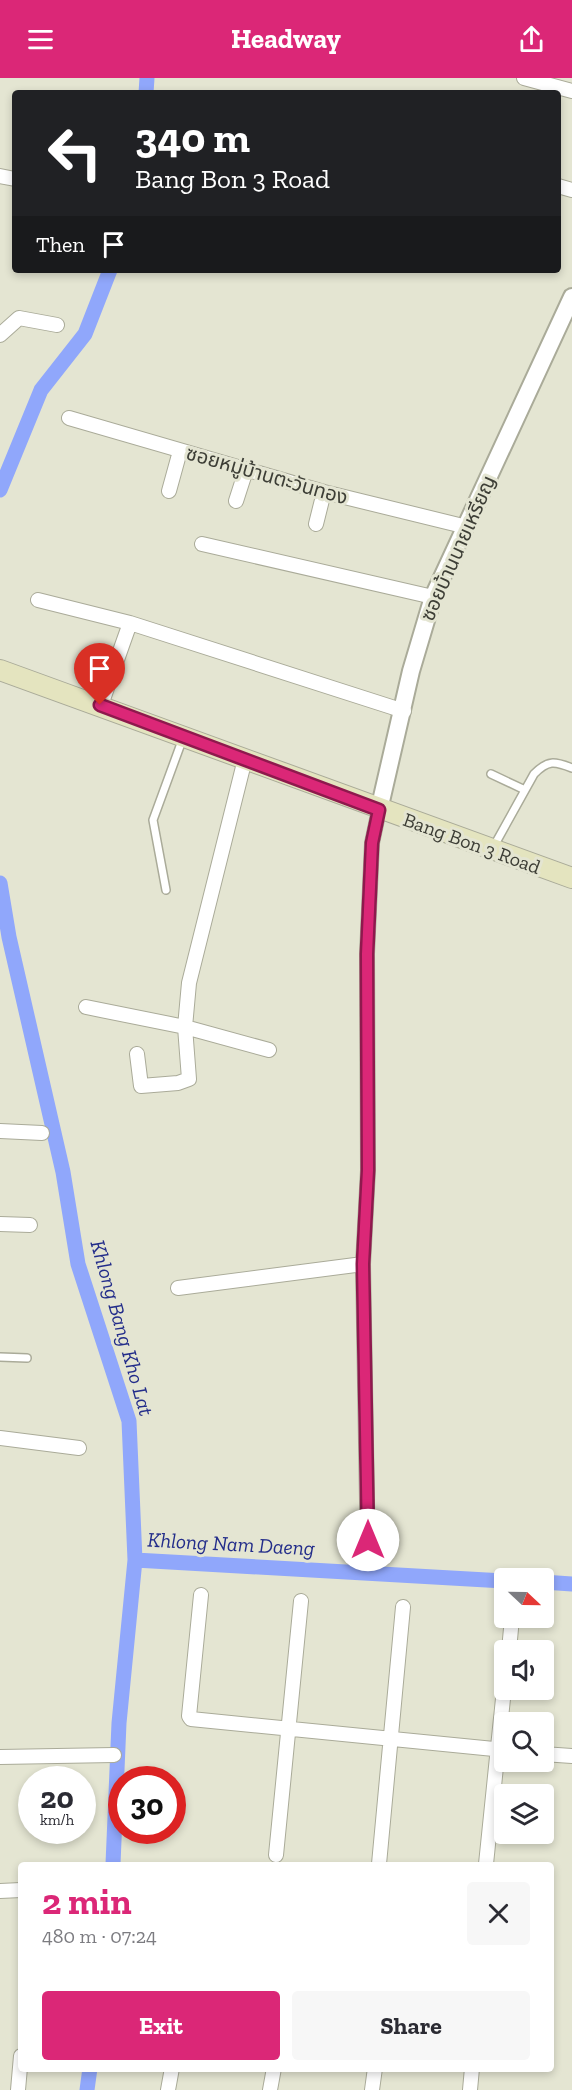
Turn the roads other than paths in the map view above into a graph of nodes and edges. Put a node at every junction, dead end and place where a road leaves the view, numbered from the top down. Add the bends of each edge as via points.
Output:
1 (524, 78) edge
2 (572, 91) edge
3 (572, 297) edge
4 (57, 325) dead end
5 (0, 335) edge
6 (69, 418) dead end
7 (180, 451) junction
8 (246, 470) junction
9 (169, 491) dead end
10 (324, 492) junction
11 (236, 501) dead end
12 (316, 524) dead end
13 (467, 527) junction
14 (202, 544) dead end
15 (434, 597) junction
16 (38, 600) dead end
17 (130, 623) junction
18 (0, 670) edge
19 (100, 705) junction
20 (404, 711) junction
21 (184, 736) junction
22 (245, 759) junction
23 (572, 768) edge
24 (491, 774) dead end
25 (525, 790) junction
26 (379, 810) junction
27 (492, 850) junction
28 (572, 878) edge
29 (166, 890) dead end
30 (86, 1007) dead end
31 (185, 1027) junction
32 (269, 1050) dead end
33 (137, 1054) dead end
34 (0, 1131) edge
35 (42, 1133) dead end
36 (0, 1224) edge
37 (30, 1225) dead end
38 (363, 1264) junction
39 (178, 1288) dead end
40 (0, 1357) edge
41 (27, 1358) dead end
42 (0, 1438) edge
43 (79, 1448) dead end
44 (368, 1562) dead end
45 (201, 1595) dead end
46 (301, 1601) dead end
47 (403, 1607) dead end
48 (288, 1729) junction
49 (390, 1739) junction
50 (494, 1749) edge
51 (114, 1755) dead end
52 (554, 1755) edge
53 (572, 1756) edge
54 (0, 1757) edge
55 (498, 1772) edge
56 (276, 1855) dead end
57 (379, 1862) edge
58 (486, 1862) edge
59 (18, 1890) edge
60 (0, 1891) edge
61 (20, 2072) edge
62 (171, 2072) edge
63 (272, 2072) edge
64 (374, 2072) edge
65 (472, 2072) edge
66 (18, 2090) edge
67 (168, 2090) edge
68 (270, 2090) edge
69 (372, 2090) edge
70 (470, 2090) edge

1 - 2 street
3 - 13 street, ซอยบ้านนายเหรียญ
4 - 5 street via 19,318
6 - 7 street, ซอยหมู่บ้านตะวันทอง
7 - 8 street, ซอยหมู่บ้านตะวันทอง
7 - 9 street
8 - 10 street, ซอยหมู่บ้านตะวันทอง
8 - 11 street
10 - 12 street
10 - 13 street, ซอยหมู่บ้านตะวันทอง
13 - 15 street, ซอยบ้านนายเหรียญ
14 - 15 street
15 - 20 street, ซอยบ้านนายเหรียญ via 421,633
16 - 17 street
17 - 19 street
17 - 20 street
18 - 19 main road, Bang Bon 3 Road
19 - 21 main road, Bang Bon 3 Road
20 - 26 street, ซอยบ้านนายเหรียญ
21 - 22 main road, Bang Bon 3 Road
21 - 29 lane via 153,820
22 - 26 main road, Bang Bon 3 Road
22 - 31 street via 189,983
23 - 25 lane via 548,761
24 - 25 lane
25 - 27 lane
26 - 27 main road, Bang Bon 3 Road
26 - 38 street via 372,843 367,954 368,1170
27 - 28 main road, Bang Bon 3 Road
30 - 31 street
31 - 32 street
31 - 33 street via 187,1081 141,1086
34 - 35 street
36 - 37 street
38 - 39 street
38 - 44 street
40 - 41 lane
42 - 43 street
45 - 48 street via 189,1716 194,1720
46 - 48 street
47 - 49 street
48 - 49 street
48 - 56 street
49 - 50 street
49 - 57 street
51 - 54 street
52 - 53 street
55 - 58 street
59 - 60 street
61 - 66 street
62 - 67 street
63 - 68 street
64 - 69 street
65 - 70 street

